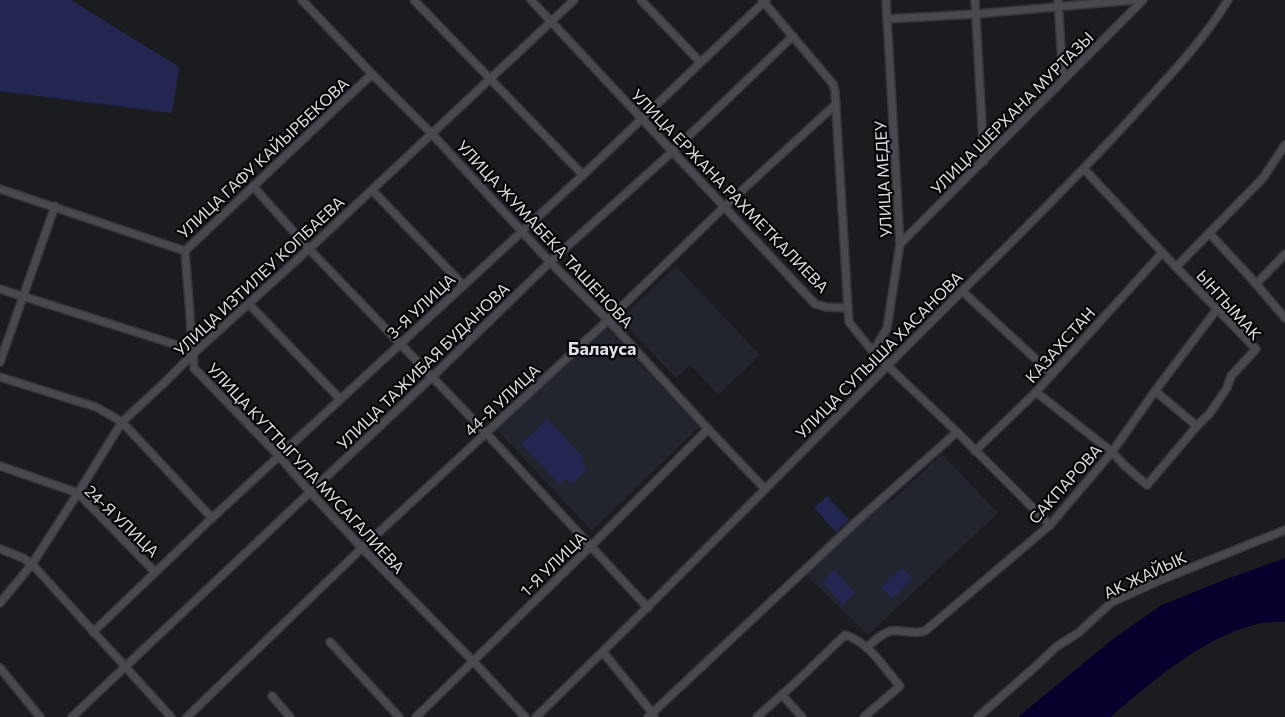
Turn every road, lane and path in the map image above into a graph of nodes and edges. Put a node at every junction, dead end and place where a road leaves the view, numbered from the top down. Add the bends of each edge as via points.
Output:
1 (302, 0) edge
2 (414, 0) edge
3 (531, 0) edge
4 (574, 0) edge
5 (641, 0) edge
6 (886, 0) edge
7 (975, 0) edge
8 (1134, 0) edge
9 (1143, 0) edge
10 (1228, 0) edge
11 (764, 1) edge
12 (1058, 3) edge
13 (976, 14) junction
14 (887, 19) junction
15 (552, 22) junction
16 (793, 36) junction
17 (700, 62) junction
18 (372, 74) junction
19 (490, 79) junction
20 (1063, 80) junction
21 (836, 104) junction
22 (643, 119) junction
23 (432, 134) junction
24 (1285, 146) edge
25 (673, 151) junction
26 (984, 161) junction
27 (1084, 169) junction
28 (583, 174) junction
29 (253, 186) junction
30 (0, 189) edge
31 (372, 190) junction
32 (55, 206) junction
33 (724, 207) junction
34 (522, 231) junction
35 (1209, 233) junction
36 (900, 244) junction
37 (309, 249) junction
38 (185, 251) junction
39 (1162, 253) junction
40 (1285, 254) edge
41 (550, 262) junction
42 (1176, 267) junction
43 (1256, 284) junction
44 (463, 285) junction
45 (0, 289) edge
46 (962, 291) junction
47 (22, 297) junction
48 (249, 304) junction
49 (848, 308) junction
50 (1217, 309) junction
51 (1285, 318) edge
52 (608, 320) junction
53 (400, 344) junction
54 (873, 352) junction
55 (193, 354) junction
56 (0, 362) edge
57 (888, 366) junction
58 (1052, 374) junction
59 (0, 376) edge
60 (432, 377) junction
61 (1155, 391) junction
62 (1036, 392) junction
63 (340, 399) junction
64 (122, 422) junction
65 (1197, 426) junction
66 (708, 429) junction
67 (957, 432) junction
68 (486, 433) junction
69 (975, 452) junction
70 (1112, 452) junction
71 (279, 456) junction
72 (0, 466) edge
73 (765, 489) junction
74 (310, 492) junction
75 (78, 493) junction
76 (212, 518) junction
77 (1050, 525) junction
78 (1285, 530) edge
79 (591, 546) junction
80 (362, 548) junction
81 (0, 549) edge
82 (32, 564) junction
83 (155, 572) junction
84 (0, 603) edge
85 (648, 608) junction
86 (93, 632) junction
87 (330, 642) dead end
88 (867, 647) junction
89 (603, 652) junction
90 (473, 661) junction
91 (125, 667) junction
92 (0, 668) edge
93 (782, 695) junction
94 (272, 696) dead end
95 (652, 716) edge
96 (40, 717) edge
97 (72, 717) edge
98 (171, 717) edge
99 (187, 717) edge
100 (290, 717) edge
101 (399, 717) edge
102 (416, 717) edge
103 (525, 717) edge
104 (536, 717) edge
105 (757, 717) edge
106 (802, 717) edge
107 (864, 717) edge
108 (978, 717) edge

1 - 18 street, УЛИЦА ЖУМАБЕКА ТАШЕНОВА
2 - 19 street
3 - 15 street, УЛИЦА ЕРЖАНА РАХМЕТКАЛИЕВА
4 - 15 street, УЛИЦА ИЗТИЛЕУ КОПБАЕВА
5 - 17 street
6 - 14 street, УЛИЦА МЕДЕУ
7 - 13 street
8 - 12 street
9 - 20 street, УЛИЦА ШЕРХАНА МУРТАЗЫ
10 - 27 street, УЛИЦА СУПЫША ХАСАНОВА via 1195,47
11 - 16 street
11 - 17 street, 3-Я УЛИЦА
12 - 13 street
12 - 20 street
13 - 14 street
13 - 26 street
14 - 36 street, УЛИЦА МЕДЕУ
15 - 19 street, УЛИЦА ИЗТИЛЕУ КОПБАЕВА
15 - 22 street, УЛИЦА ЕРЖАНА РАХМЕТКАЛИЕВА
16 - 21 street via 833,84
16 - 25 street, УЛИЦА ТАЖИБАЯ БУДАНОВА
17 - 22 street, 3-Я УЛИЦА
18 - 23 street, УЛИЦА ЖУМАБЕКА ТАШЕНОВА
18 - 29 street, УЛИЦА ГАФУ КАЙЫРБЕКОВА
19 - 23 street, УЛИЦА ИЗТИЛЕУ КОПБАЕВА
19 - 28 street
20 - 26 street, УЛИЦА ШЕРХАНА МУРТАЗЫ
21 - 33 street, 44-Я УЛИЦА
21 - 49 street
22 - 25 street, УЛИЦА ЕРЖАНА РАХМЕТКАЛИЕВА
22 - 28 street, 3-Я УЛИЦА
23 - 31 street, УЛИЦА ИЗТИЛЕУ КОПБАЕВА
23 - 34 street, УЛИЦА ЖУМАБЕКА ТАШЕНОВА
24 - 35 street via 1263,178
25 - 33 street, УЛИЦА ЕРЖАНА РАХМЕТКАЛИЕВА
25 - 41 street, УЛИЦА ТАЖИБАЯ БУДАНОВА
26 - 36 street, УЛИЦА ШЕРХАНА МУРТАЗЫ
27 - 39 street, ЫНТЫМАК
27 - 46 street, УЛИЦА СУПЫША ХАСАНОВА
28 - 34 street, 3-Я УЛИЦА
29 - 37 street
29 - 38 street, УЛИЦА ГАФУ КАЙЫРБЕКОВА
30 - 32 street, УЛИЦА ГАФУ КАЙЫРБЕКОВА
31 - 37 street, УЛИЦА ИЗТИЛЕУ КОПБАЕВА
31 - 44 street
32 - 38 street, УЛИЦА ГАФУ КАЙЫРБЕКОВА
32 - 47 street
33 - 49 street, УЛИЦА ЕРЖАНА РАХМЕТКАЛИЕВА via 815,304
33 - 52 street, 44-Я УЛИЦА
34 - 41 street, УЛИЦА ЖУМАБЕКА ТАШЕНОВА
34 - 44 street, 3-Я УЛИЦА
35 - 42 street
35 - 43 street
36 - 54 street, УЛИЦА МЕДЕУ via 887,328
37 - 48 street, УЛИЦА ИЗТИЛЕУ КОПБАЕВА
37 - 53 street
38 - 55 street
39 - 42 street, ЫНТЫМАК
39 - 58 street, КАЗАХСТАН
40 - 43 street
41 - 52 street, УЛИЦА ЖУМАБЕКА ТАШЕНОВА
41 - 60 street, УЛИЦА ТАЖИБАЯ БУДАНОВА
42 - 50 street, ЫНТЫМАК
43 - 51 street
44 - 53 street, 3-Я УЛИЦА
45 - 47 street, УЛИЦА КУТТЫГУЛА МУСАГАЛИЕВА
46 - 57 street, УЛИЦА СУПЫША ХАСАНОВА
46 - 58 street
47 - 55 street, УЛИЦА КУТТЫГУЛА МУСАГАЛИЕВА via 180,346
47 - 56 street
48 - 55 street, УЛИЦА ИЗТИЛЕУ КОПБАЕВА
48 - 63 street
49 - 54 street via 849,322
50 - 61 street, САКПАРОВА
50 - 65 street, ЫНТЫМАК via 1256,349 1231,376 1227,388
52 - 66 street, УЛИЦА ЖУМАБЕКА ТАШЕНОВА
52 - 68 street, 44-Я УЛИЦА
53 - 60 street
53 - 63 street, 3-Я УЛИЦА
54 - 57 street
55 - 64 street, УЛИЦА ИЗТИЛЕУ КОПБАЕВА
55 - 71 street, УЛИЦА КУТТЫГУЛА МУСАГАЛИЕВА via 194,368
57 - 67 street
57 - 73 street, УЛИЦА СУПЫША ХАСАНОВА
58 - 62 street, КАЗАХСТАН
59 - 64 street via 96,407
60 - 68 street
60 - 74 street, УЛИЦА ТАЖИБАЯ БУДАНОВА
61 - 65 street
61 - 70 street, САКПАРОВА
62 - 69 street, КАЗАХСТАН
62 - 70 street
63 - 71 street, 3-Я УЛИЦА
64 - 75 street, УЛИЦА ИЗТИЛЕУ КОПБАЕВА
64 - 76 street
65 - 70 street, ЫНТЫМАК via 1147,485
66 - 73 street, УЛИЦА ЖУМАБЕКА ТАШЕНОВА
66 - 79 street, 1-Я УЛИЦА
67 - 69 street
67 - 95 street via 857,521
68 - 79 street
68 - 80 street, 44-Я УЛИЦА
69 - 77 street
70 - 77 street, САКПАРОВА
71 - 74 street, УЛИЦА КУТТЫГУЛА МУСАГАЛИЕВА
71 - 76 street, 3-Я УЛИЦА
72 - 75 street, 24-Я УЛИЦА
73 - 85 street, УЛИЦА СУПЫША ХАСАНОВА
74 - 80 street, УЛИЦА КУТТЫГУЛА МУСАГАЛИЕВА
74 - 91 street, УЛИЦА ТАЖИБАЯ БУДАНОВА
75 - 82 street, УЛИЦА ИЗТИЛЕУ КОПБАЕВА
75 - 83 street, 24-Я УЛИЦА
76 - 83 street, 3-Я УЛИЦА
77 - 88 street, САКПАРОВА via 925,631 892,631
78 - 108 street, АК ЖАЙЫК via 1112,602
79 - 85 street
79 - 90 street, 1-Я УЛИЦА
80 - 90 street, УЛИЦА КУТТЫГУЛА МУСАГАЛИЕВА
80 - 99 street, 44-Я УЛИЦА
81 - 82 street
82 - 84 street, УЛИЦА ИЗТИЛЕУ КОПБАЕВА
82 - 86 street
83 - 86 street, 3-Я УЛИЦА
85 - 89 street, УЛИЦА СУПЫША ХАСАНОВА
86 - 91 street
87 - 101 street
88 - 93 street via 845,635
88 - 107 street via 900,686
89 - 95 street
89 - 104 street, УЛИЦА СУПЫША ХАСАНОВА
90 - 102 street, 1-Я УЛИЦА
90 - 103 street, УЛИЦА КУТТЫГУЛА МУСАГАЛИЕВА
91 - 97 street, УЛИЦА ТАЖИБАЯ БУДАНОВА
91 - 98 street
92 - 96 street
93 - 105 street
93 - 106 street
94 - 100 street

